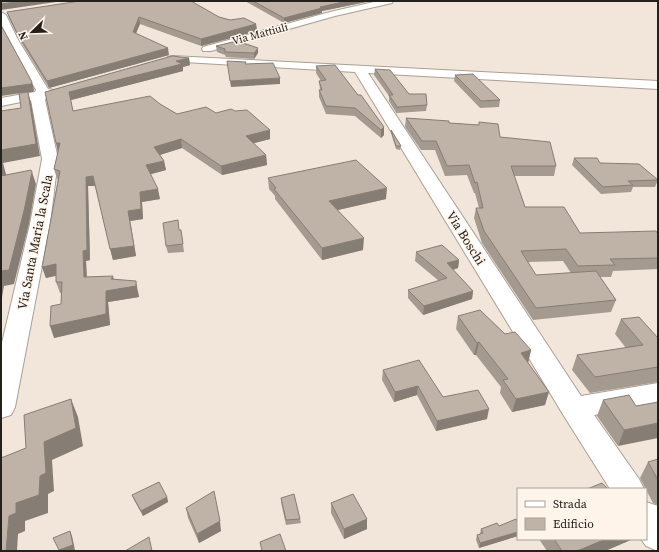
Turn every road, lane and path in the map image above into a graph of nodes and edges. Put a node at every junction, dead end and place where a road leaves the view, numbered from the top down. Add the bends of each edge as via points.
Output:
1 (389, 1) edge
2 (3, 15) edge
3 (172, 58) junction
4 (159, 62) edge
5 (359, 69) junction
6 (655, 86) edge
7 (60, 90) edge
8 (40, 96) junction
9 (1, 102) edge
10 (658, 393) edge
11 (1, 407) edge
12 (574, 408) junction
13 (627, 488) edge
14 (647, 518) edge
15 (658, 535) edge

1 - 3 street, Via Mattiuli
2 - 8 street, Via Santa Maria la Scala via 12,38 42,90
3 - 4 street, Via Mattiuli
3 - 5 street
5 - 6 street
5 - 12 street, Via Boschi
7 - 8 street
8 - 9 street
8 - 11 street, Via Santa Maria la Scala via 38,100 50,159 40,224
10 - 12 street
12 - 13 street, Via Boschi
14 - 15 street

